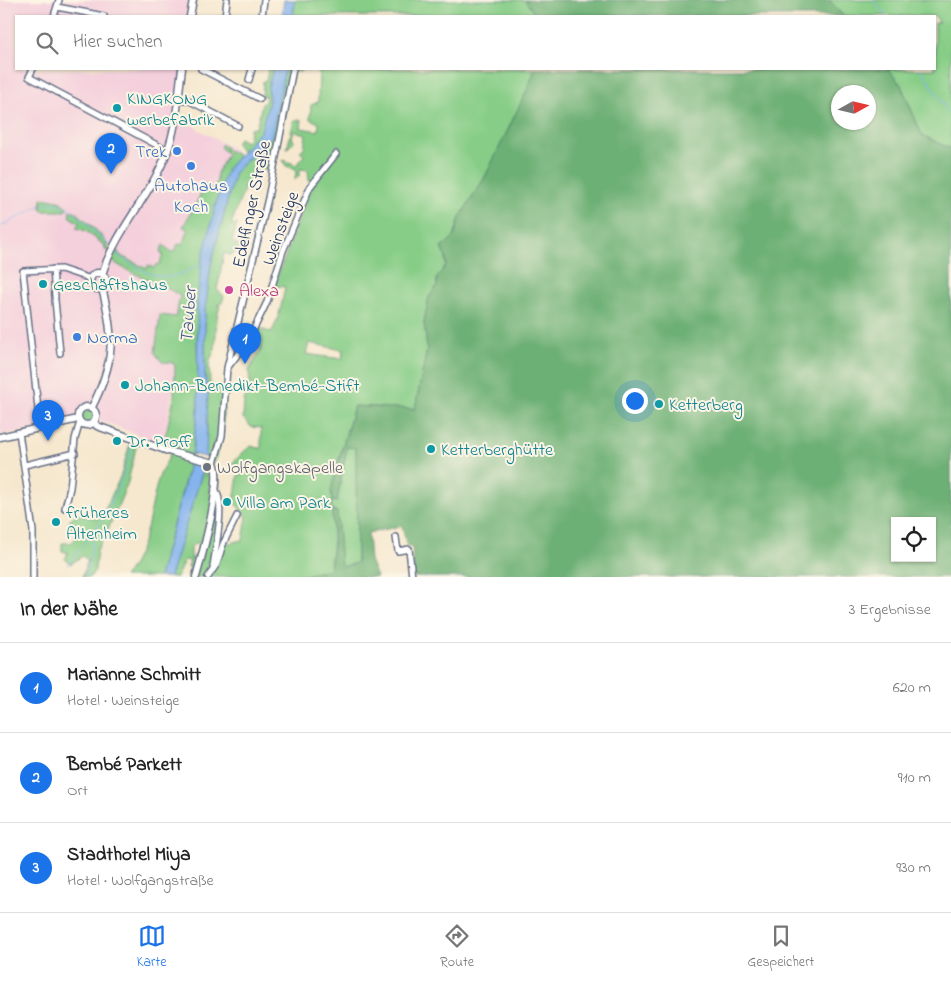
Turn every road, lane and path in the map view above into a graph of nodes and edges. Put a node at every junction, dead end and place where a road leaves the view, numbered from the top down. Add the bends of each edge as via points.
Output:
1 (59, 0) edge
2 (193, 0) edge
3 (227, 0) edge
4 (264, 0) edge
5 (57, 7) junction
6 (54, 15) edge
7 (99, 15) edge
8 (190, 15) edge
9 (225, 15) edge
10 (262, 15) edge
11 (32, 70) edge
12 (182, 70) edge
13 (210, 70) edge
14 (252, 70) edge
15 (293, 70) edge
16 (249, 80) dead end
17 (178, 99) junction
18 (260, 99) dead end
19 (238, 126) dead end
20 (168, 151) junction
21 (336, 154) dead end
22 (53, 269) junction
23 (102, 274) junction
24 (91, 279) junction
25 (102, 288) junction
26 (60, 353) dead end
27 (227, 368) junction
28 (91, 408) junction
29 (79, 421) junction
30 (94, 422) junction
31 (40, 427) junction
32 (19, 432) junction
33 (0, 437) edge
34 (75, 453) junction
35 (212, 462) junction
36 (25, 465) junction
37 (215, 489) junction
38 (65, 508) dead end
39 (237, 516) dead end
40 (396, 537) dead end
41 (213, 567) junction
42 (33, 577) edge
43 (196, 577) edge
44 (208, 577) edge
45 (412, 577) edge

1 - 5 street
2 - 8 street
3 - 9 street
4 - 10 street
5 - 6 street
5 - 7 street
11 - 20 street via 29,77
12 - 17 street
13 - 18 street
14 - 16 street
15 - 27 street, Edelfinger Straße via 268,198
17 - 19 street via 190,101
17 - 20 street
20 - 23 street via 158,173 119,234
21 - 27 street, Weinsteige via 310,187 283,251 267,302 248,341
22 - 24 street
22 - 26 street
22 - 31 street via 23,271
23 - 24 street via 96,273
23 - 25 street via 106,281
24 - 25 street via 94,287
25 - 28 street via 111,320 111,350 103,384
27 - 35 street, Edelfinger Straße via 222,436
28 - 29 street via 82,408 78,413
28 - 30 street via 96,414
29 - 30 street via 88,425
29 - 31 street
29 - 34 street
30 - 35 street via 97,426 171,452
31 - 32 street
32 - 33 street
32 - 36 street
34 - 36 street
34 - 38 street
35 - 37 street via 217,468
36 - 42 street via 34,546
37 - 41 street via 219,494
37 - 43 street
39 - 41 street
40 - 45 street via 398,551 409,550
41 - 44 street

